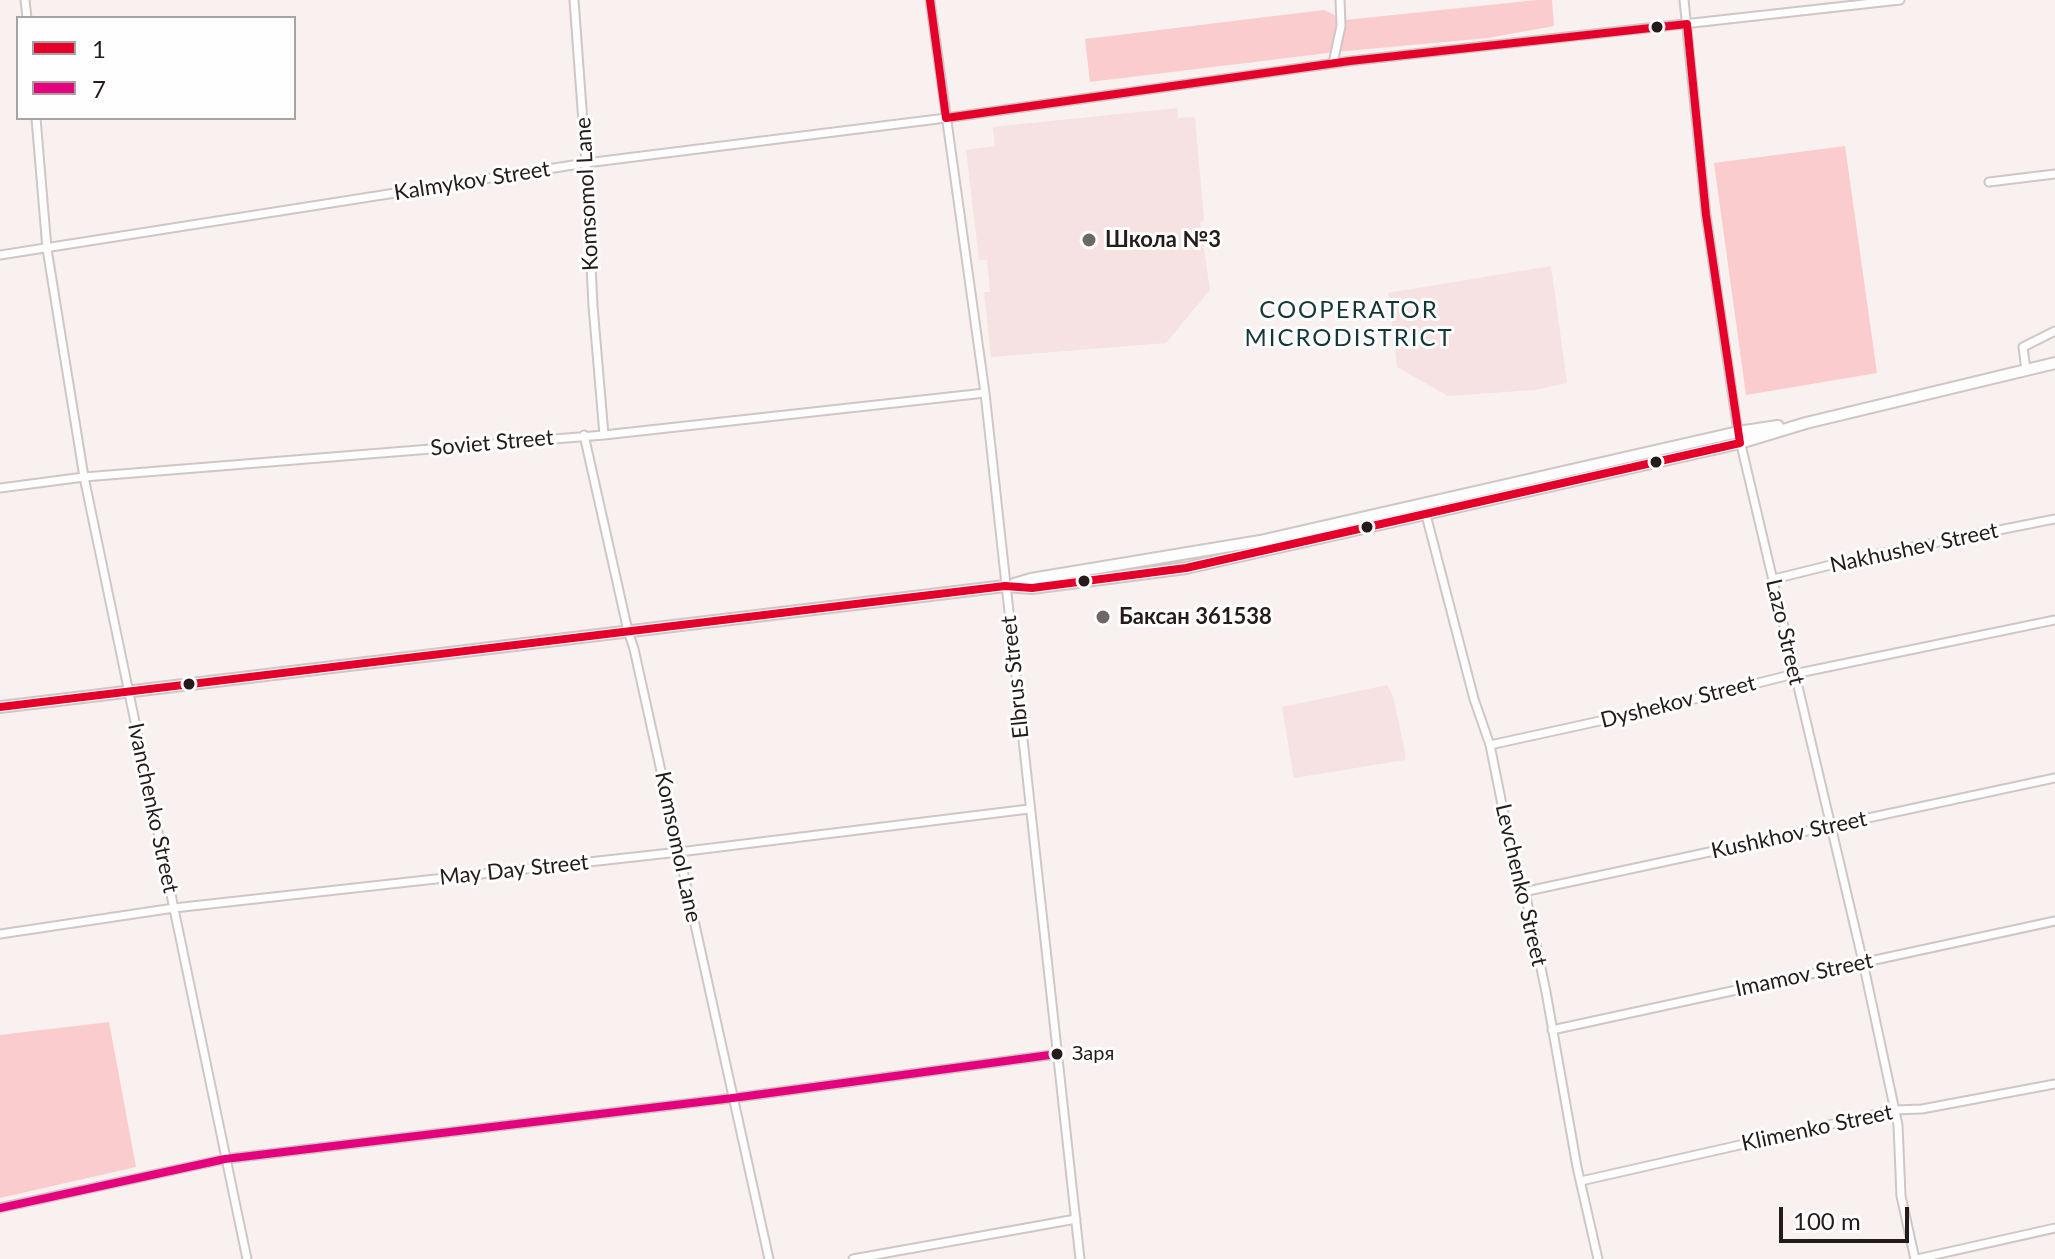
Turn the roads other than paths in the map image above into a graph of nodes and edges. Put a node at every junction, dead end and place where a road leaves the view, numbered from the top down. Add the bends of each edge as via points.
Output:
1 (574, 0) edge
2 (930, 0) edge
3 (1340, 0) edge
4 (1684, 0) edge
5 (1900, 0) edge
6 (1687, 24) junction
7 (1333, 63) junction
8 (946, 118) junction
9 (36, 120) edge
10 (586, 163) junction
11 (2055, 174) edge
12 (1989, 182) dead end
13 (47, 249) junction
14 (0, 255) edge
15 (2055, 331) edge
16 (2055, 363) edge
17 (2026, 370) junction
18 (985, 393) junction
19 (584, 435) junction
20 (604, 435) junction
21 (1739, 438) junction
22 (84, 477) junction
23 (0, 488) edge
24 (1426, 515) junction
25 (2055, 519) edge
26 (1774, 579) junction
27 (1005, 586) junction
28 (2055, 620) edge
29 (628, 631) junction
30 (1794, 674) junction
31 (129, 690) junction
32 (0, 707) edge
33 (1490, 745) junction
34 (2055, 778) edge
35 (1029, 809) junction
36 (1830, 825) junction
37 (679, 852) junction
38 (1523, 892) junction
39 (174, 908) junction
40 (2055, 921) edge
41 (0, 934) edge
42 (1863, 962) junction
43 (1552, 1030) junction
44 (1057, 1054) junction
45 (2055, 1084) edge
46 (733, 1098) junction
47 (1894, 1110) junction
48 (225, 1159) junction
49 (1581, 1181) junction
50 (0, 1208) edge
51 (1076, 1219) junction
52 (2055, 1228) edge
53 (247, 1259) edge
54 (769, 1259) edge
55 (853, 1259) edge
56 (1080, 1259) edge
57 (1598, 1259) edge
58 (1916, 1259) edge

1 - 10 street, Komsomol Lane
2 - 8 street, Elbrus Street
3 - 7 street
4 - 6 street, Lazo Street
5 - 6 street, Kalmykov Street
6 - 7 street, Kalmykov Street
6 - 21 street, Lazo Street via 1706,215
7 - 8 street, Kalmykov Street
8 - 10 street, Kalmykov Street
8 - 18 street, Elbrus Street
9 - 13 street, Ivanchenko Street
10 - 13 street, Kalmykov Street
10 - 20 street, Komsomol Lane
11 - 12 street
13 - 14 street, Kalmykov Street
13 - 22 street, Ivanchenko Street
15 - 17 street via 2023,347
16 - 17 street
17 - 21 street
18 - 20 street, Soviet Street
18 - 27 street, Elbrus Street
19 - 20 street, Soviet Street
19 - 22 street, Soviet Street
19 - 29 street, Komsomol Lane
21 - 24 street
21 - 26 street, Lazo Street
21 - 27 street via 1260,541
22 - 23 street, Soviet Street
22 - 31 street, Ivanchenko Street
24 - 27 street via 1186,568 1032,588
24 - 33 street, Levchenko Street
25 - 26 street, Nakhushev Street
26 - 30 street, Lazo Street
27 - 29 street
27 - 35 street, Elbrus Street
28 - 30 street, Dyshekov Street
29 - 31 street
29 - 37 street, Komsomol Lane
30 - 33 street, Dyshekov Street
30 - 36 street, Lazo Street
31 - 32 street
31 - 39 street, Ivanchenko Street
33 - 38 street, Levchenko Street
34 - 36 street, Kushkhov Street
35 - 37 street, May Day Street
35 - 44 street, Elbrus Street
36 - 38 street, Kushkhov Street
36 - 42 street, Lazo Street
37 - 39 street, May Day Street
37 - 46 street, Komsomol Lane
38 - 43 street, Levchenko Street
39 - 41 street, May Day Street
39 - 48 street, Ivanchenko Street
40 - 42 street, Imamov Street
42 - 43 street, Imamov Street
42 - 47 street, Lazo Street
43 - 49 street, Levchenko Street
44 - 46 street
44 - 51 street, Elbrus Street
45 - 47 street, Klimenko Street
46 - 48 street
46 - 54 street, Komsomol Lane
47 - 49 street, Klimenko Street
47 - 58 street, Lazo Street via 1901,1196
48 - 50 street
48 - 53 street, Ivanchenko Street
49 - 57 street, Levchenko Street
51 - 55 street
51 - 56 street, Elbrus Street
52 - 58 street

